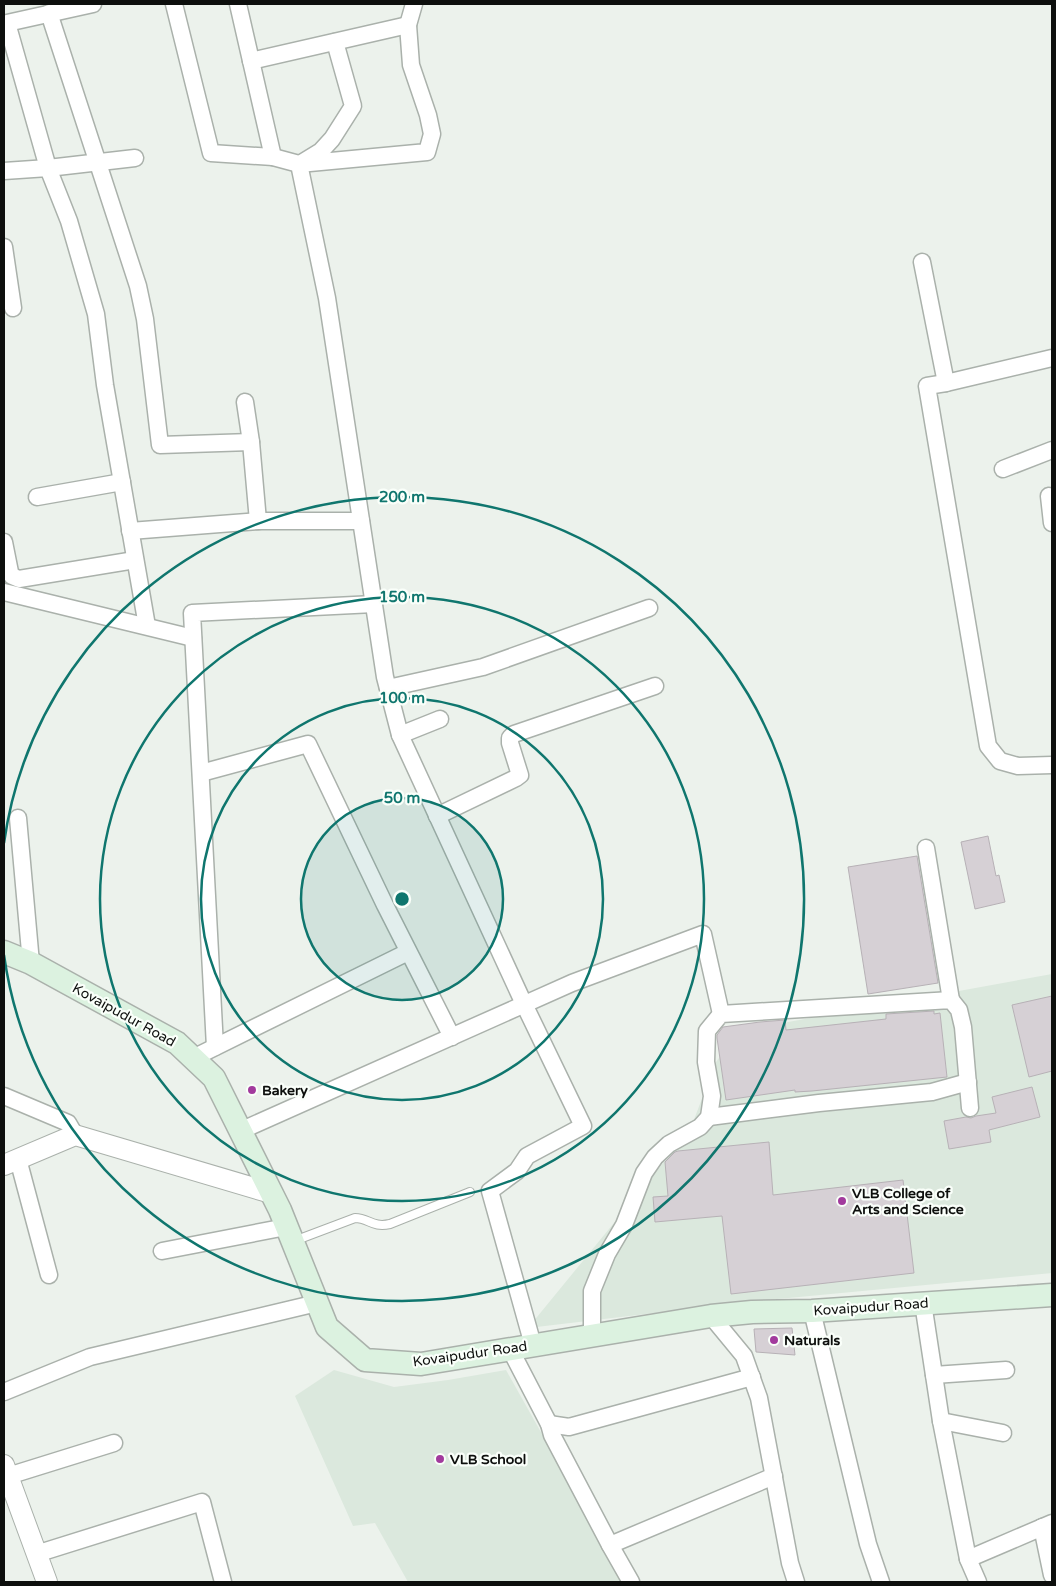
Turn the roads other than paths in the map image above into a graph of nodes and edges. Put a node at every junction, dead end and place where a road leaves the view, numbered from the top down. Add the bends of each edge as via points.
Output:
1 (86, 4) edge
2 (174, 4) edge
3 (238, 4) edge
4 (414, 4) edge
5 (49, 13) junction
6 (5, 17) edge
7 (408, 25) junction
8 (335, 42) junction
9 (251, 62) junction
10 (273, 157) junction
11 (135, 158) dead end
12 (97, 162) junction
13 (299, 164) junction
14 (48, 168) junction
15 (4, 170) edge
16 (4, 247) edge
17 (922, 262) dead end
18 (13, 308) dead end
19 (1052, 358) edge
20 (946, 383) junction
21 (245, 402) dead end
22 (251, 442) junction
23 (1052, 450) edge
24 (1002, 469) dead end
25 (122, 482) junction
26 (1049, 496) dead end
27 (37, 498) dead end
28 (258, 521) junction
29 (361, 521) junction
30 (1052, 523) edge
31 (130, 531) junction
32 (4, 542) edge
33 (136, 560) junction
34 (4, 592) edge
35 (374, 604) junction
36 (649, 608) dead end
37 (147, 626) junction
38 (193, 638) junction
39 (655, 686) dead end
40 (388, 688) junction
41 (440, 720) dead end
42 (400, 735) junction
43 (1052, 765) edge
44 (201, 773) junction
45 (438, 816) junction
46 (18, 818) dead end
47 (926, 848) dead end
48 (4, 952) edge
49 (408, 952) junction
50 (31, 963) junction
51 (952, 1000) junction
52 (524, 1004) junction
53 (721, 1014) junction
54 (452, 1037) junction
55 (216, 1047) junction
56 (193, 1058) junction
57 (968, 1082) junction
58 (4, 1096) edge
59 (970, 1108) dead end
60 (709, 1117) junction
61 (240, 1131) junction
62 (75, 1135) junction
63 (11, 1162) edge
64 (470, 1192) dead end
65 (271, 1193) junction
66 (289, 1234) junction
67 (162, 1252) dead end
68 (49, 1275) dead end
69 (1052, 1295) edge
70 (318, 1303) junction
71 (923, 1304) junction
72 (812, 1311) junction
73 (711, 1316) junction
74 (592, 1336) junction
75 (533, 1345) junction
76 (510, 1349) junction
77 (1006, 1370) dead end
78 (934, 1375) junction
79 (752, 1377) junction
80 (4, 1392) edge
81 (941, 1421) junction
82 (549, 1424) junction
83 (1003, 1433) dead end
84 (114, 1443) dead end
85 (6, 1470) edge
86 (774, 1476) junction
87 (1047, 1525) edge
88 (610, 1546) junction
89 (36, 1554) junction
90 (968, 1559) junction
91 (1052, 1575) edge
92 (47, 1582) edge
93 (223, 1582) edge
94 (631, 1582) edge
95 (796, 1582) edge
96 (882, 1582) edge
97 (978, 1582) edge

1 - 5 street
2 - 10 street via 210,153
3 - 9 street
4 - 7 street
5 - 6 street
5 - 12 street
6 - 14 street
7 - 8 street
7 - 13 street via 411,65 432,134 427,152
8 - 9 street
8 - 13 street via 353,106 321,151
9 - 10 street
10 - 13 street
11 - 12 street
12 - 14 street
12 - 22 street via 138,286 160,446
13 - 29 street via 327,298
14 - 15 street
14 - 25 street via 96,314
16 - 18 street
17 - 20 street
19 - 20 street
20 - 43 street via 927,386 988,746 1000,761 1018,766
21 - 22 street
22 - 28 street
23 - 24 street
25 - 27 street
25 - 31 street
26 - 30 street
28 - 29 street
28 - 31 street
29 - 35 street
31 - 33 street
32 - 33 street via 10,572 19,579
33 - 37 street
34 - 37 street
35 - 38 street via 192,612
35 - 40 street
36 - 40 street via 483,667
37 - 38 street
38 - 44 street
39 - 45 street via 514,734 510,743 520,775
40 - 42 street
41 - 42 street
42 - 45 street
44 - 49 street via 308,744
44 - 55 street
45 - 52 street
46 - 50 street
47 - 51 street
48 - 50 main road, Kovaipudur Road
49 - 54 street
49 - 55 street
50 - 56 main road, Kovaipudur Road via 177,1042
51 - 53 street
51 - 57 street via 959,1010 963,1027
52 - 53 street via 703,934
52 - 54 street
52 - 75 street via 583,1126 527,1156 517,1171 490,1191
53 - 60 street via 707,1031 706,1062 712,1096
54 - 61 street
55 - 56 street
56 - 61 main road, Kovaipudur Road via 214,1078
57 - 59 street
57 - 60 street via 932,1092
58 - 62 street via 68,1123
60 - 74 street via 700,1127 669,1144 644,1173 592,1292
61 - 65 main road, Kovaipudur Road
62 - 63 street
62 - 65 street
63 - 68 street
64 - 66 lane via 390,1224 375,1225 355,1218
65 - 66 main road, Kovaipudur Road
66 - 67 street
66 - 70 main road, Kovaipudur Road
69 - 71 main road, Kovaipudur Road
70 - 76 main road, Kovaipudur Road via 327,1327 365,1360 421,1364
70 - 80 street via 90,1356
71 - 72 main road, Kovaipudur Road
71 - 78 street
72 - 73 main road, Kovaipudur Road
72 - 96 street via 868,1544
73 - 74 main road, Kovaipudur Road
73 - 79 street via 744,1356
74 - 75 main road, Kovaipudur Road
75 - 76 main road, Kovaipudur Road
76 - 82 street
77 - 78 street
78 - 81 street
79 - 82 street via 569,1426
79 - 86 street
81 - 83 street
81 - 90 street
82 - 88 street
84 - 85 street
85 - 89 street
86 - 88 street
86 - 95 street
87 - 90 street
87 - 91 street
88 - 94 street
89 - 92 street
89 - 93 street via 202,1502
90 - 97 street

